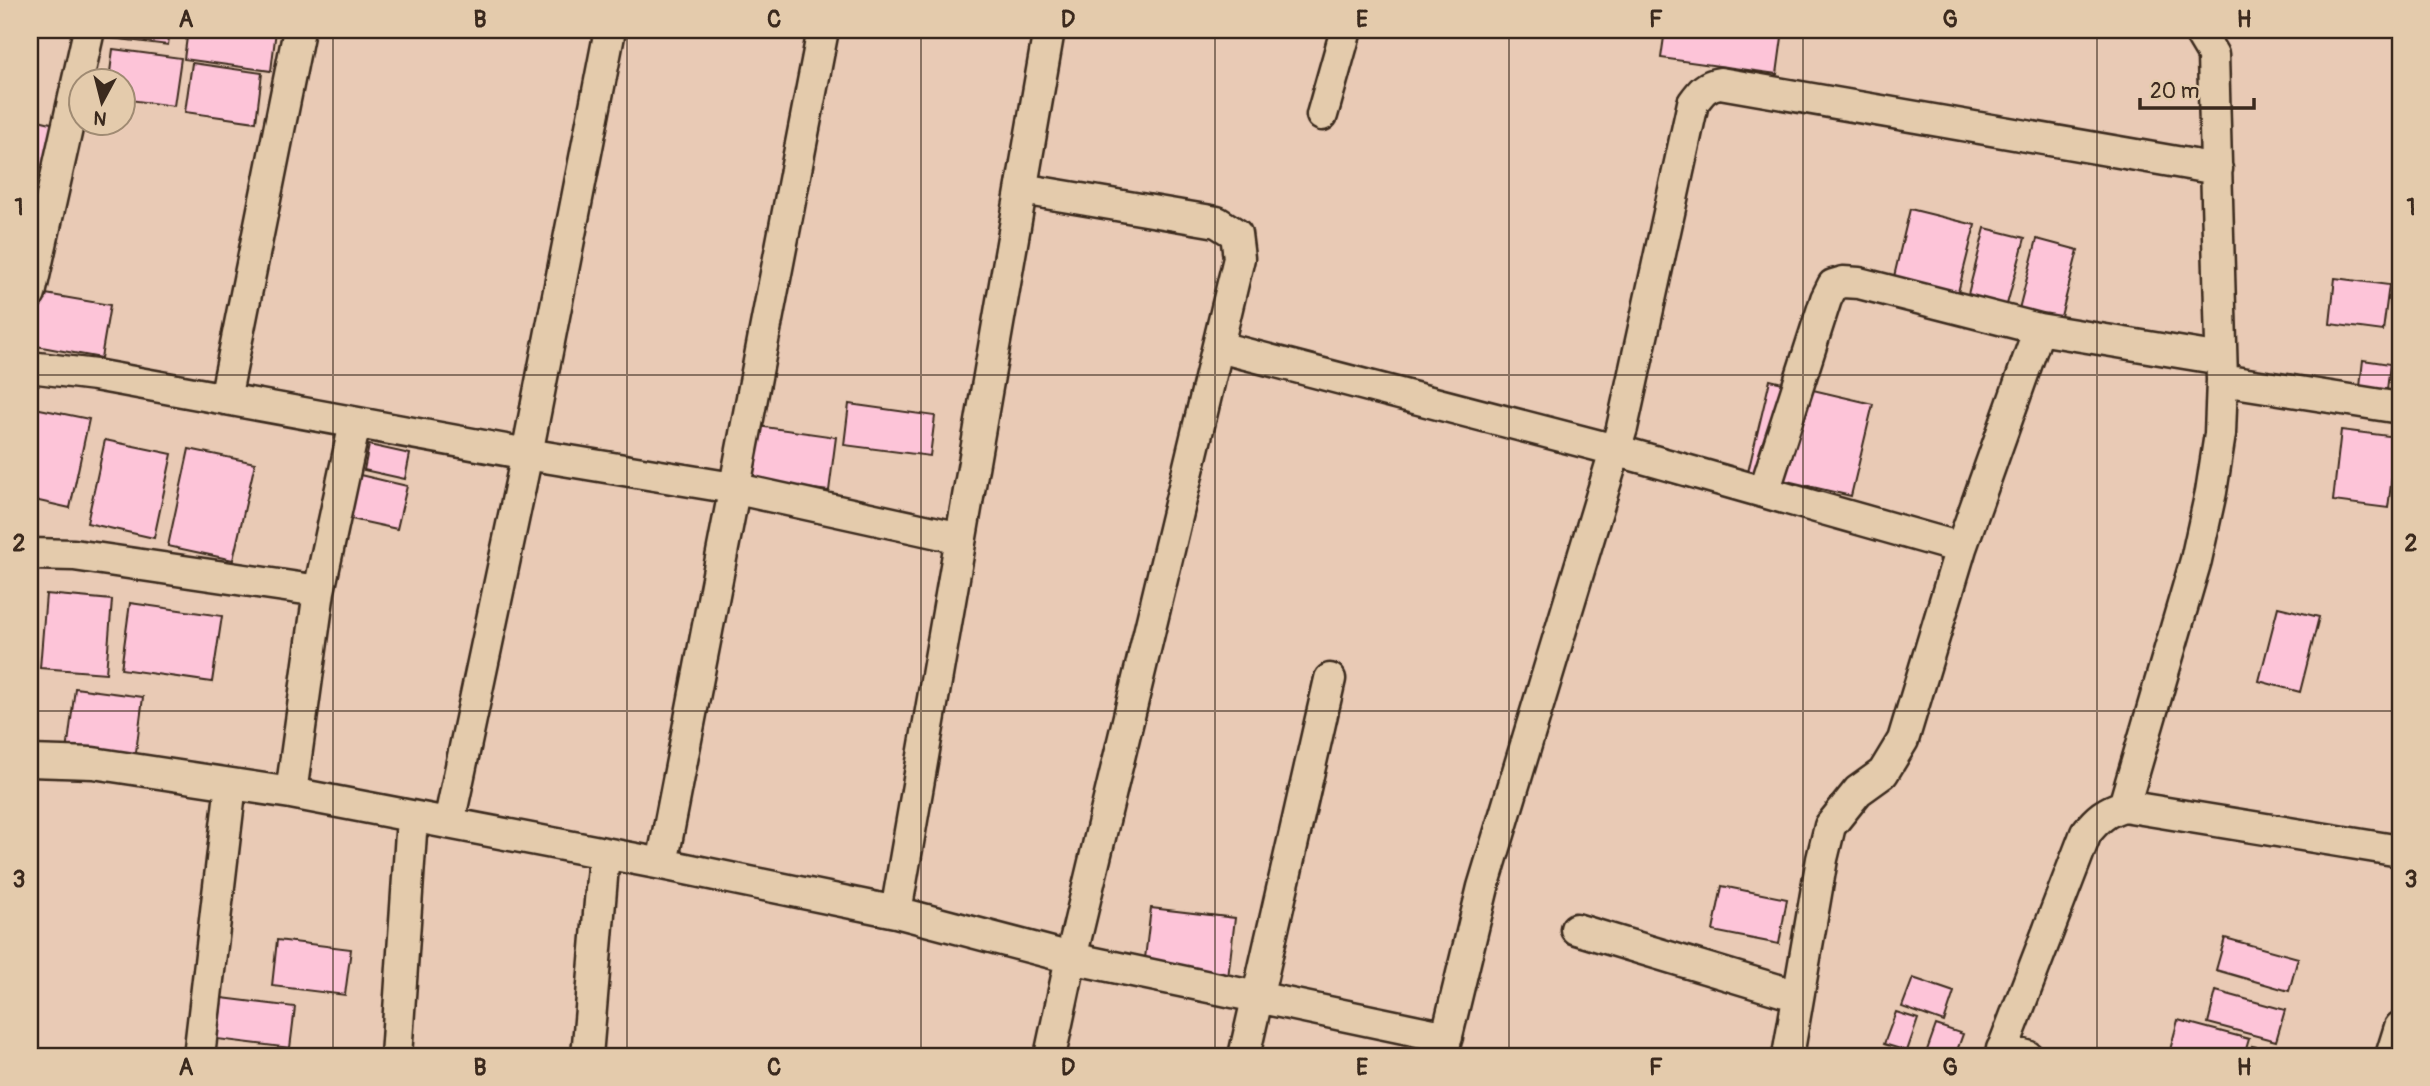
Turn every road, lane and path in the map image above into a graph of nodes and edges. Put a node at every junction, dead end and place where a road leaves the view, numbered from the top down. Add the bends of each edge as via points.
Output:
1 (89, 30) edge
2 (299, 30) edge
3 (610, 30) edge
4 (823, 30) edge
5 (1049, 30) edge
6 (1346, 30) edge
7 (2198, 30) edge
8 (1322, 115) dead end
9 (2217, 169) junction
10 (1022, 189) junction
11 (30, 294) edge
12 (2039, 329) junction
13 (1219, 347) junction
14 (30, 367) edge
15 (2221, 370) junction
16 (225, 400) junction
17 (2400, 408) edge
18 (355, 423) junction
19 (1615, 450) junction
20 (527, 454) junction
21 (733, 488) junction
22 (1764, 492) junction
23 (961, 538) junction
24 (1961, 548) junction
25 (30, 554) edge
26 (319, 591) junction
27 (1330, 679) dead end
28 (30, 761) edge
29 (230, 785) junction
30 (291, 793) junction
31 (2124, 806) junction
32 (412, 818) junction
33 (449, 823) junction
34 (2400, 851) edge
35 (604, 854) junction
36 (662, 864) junction
37 (896, 912) junction
38 (1576, 929) dead end
39 (1071, 958) junction
40 (1259, 996) junction
41 (1798, 996) junction
42 (2400, 1027) edge
43 (1445, 1046) edge
44 (2009, 1054) edge
45 (199, 1056) edge
46 (396, 1056) edge
47 (587, 1056) edge
48 (1050, 1056) edge
49 (1244, 1056) edge
50 (1788, 1056) edge
51 (2391, 1056) edge

1 - 11 street
2 - 16 street
3 - 20 street
4 - 21 street
5 - 10 street
6 - 8 street
7 - 9 street via 2213,55
9 - 15 street
9 - 19 street via 1711,84 1693,103
10 - 13 street via 1216,222 1236,234 1239,258
10 - 23 street
12 - 15 street
12 - 22 street via 1859,283 1833,285
12 - 24 street
13 - 19 street
13 - 39 street
14 - 16 street
15 - 17 street
15 - 31 street via 2220,434 2196,560
16 - 18 street
18 - 20 street
18 - 26 street
19 - 22 street
19 - 43 street via 1483,887
20 - 21 street
20 - 33 street
21 - 23 street
21 - 36 street
22 - 24 street
23 - 37 street
24 - 41 street via 1903,740 1883,773 1858,791 1830,826
25 - 26 street via 74,555
26 - 30 street
27 - 40 street
28 - 29 street via 93,763
29 - 30 street
29 - 45 street
30 - 32 street
31 - 34 street
31 - 44 street via 2099,818 2086,833
32 - 33 street
32 - 46 street
33 - 35 street
35 - 36 street
35 - 47 street
36 - 37 street
37 - 39 street
38 - 41 street
39 - 40 street
39 - 48 street
40 - 43 street
40 - 49 street
41 - 50 street
42 - 51 street

